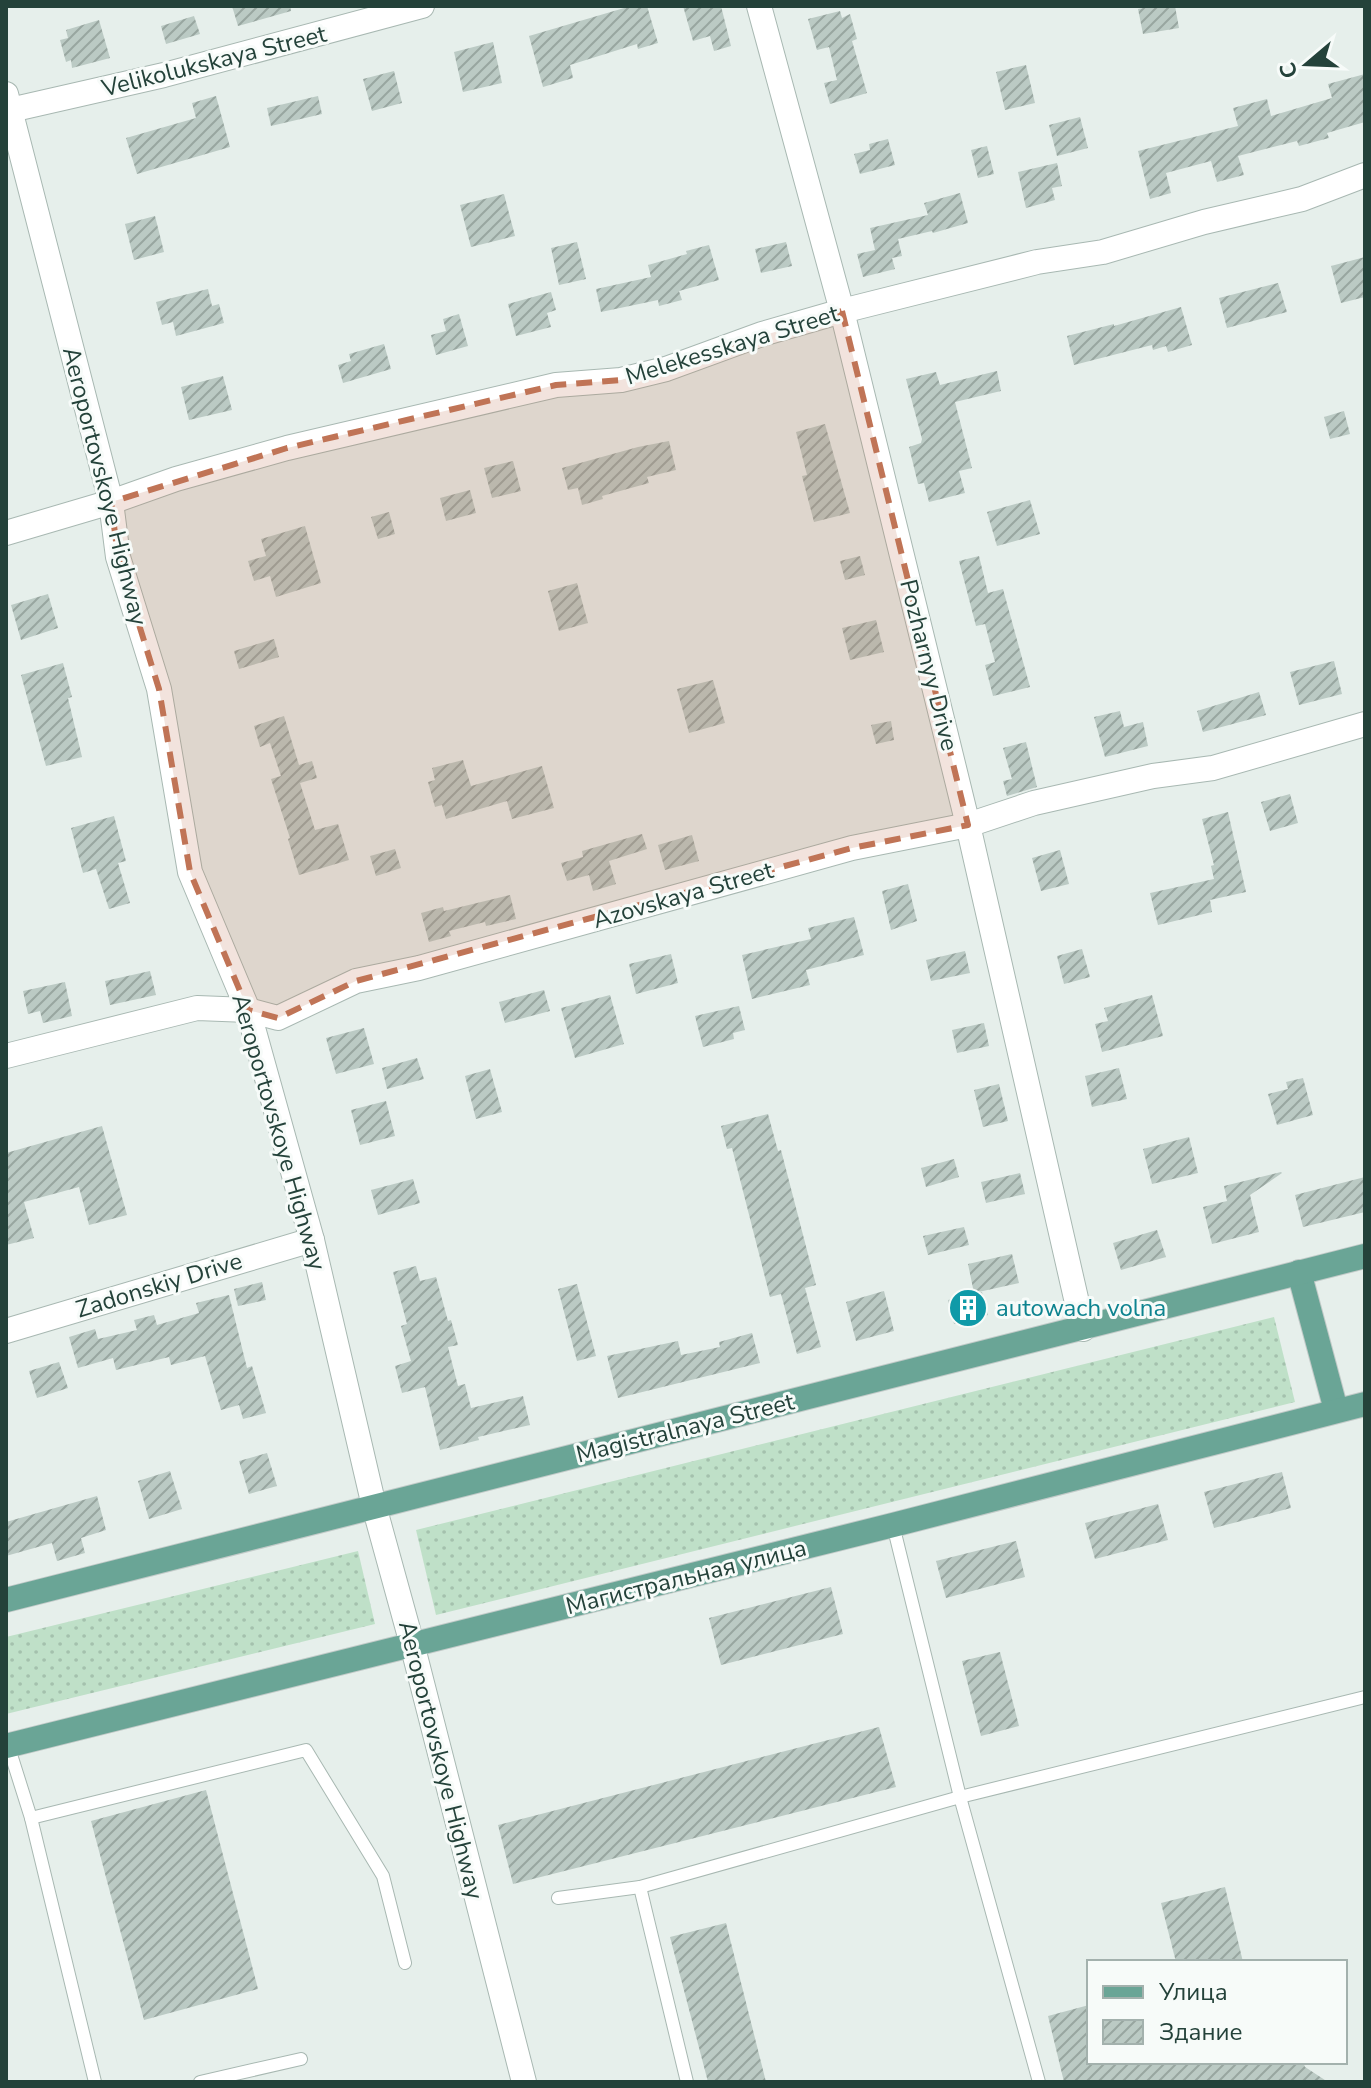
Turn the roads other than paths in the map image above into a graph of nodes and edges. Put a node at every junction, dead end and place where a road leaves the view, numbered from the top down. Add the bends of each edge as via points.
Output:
1 (422, 6) edge
2 (759, 6) edge
3 (7, 105) edge
4 (1365, 175) edge
5 (842, 311) junction
6 (111, 502) junction
7 (6, 533) edge
8 (1365, 724) edge
9 (968, 825) junction
10 (248, 1010) junction
11 (6, 1056) edge
12 (312, 1240) junction
13 (1365, 1256) edge
14 (1299, 1272) junction
15 (1083, 1329) junction
16 (6, 1331) edge
17 (1365, 1404) edge
18 (1336, 1410) junction
19 (374, 1506) junction
20 (893, 1525) junction
21 (6, 1600) edge
22 (412, 1644) junction
23 (1365, 1697) edge
24 (7, 1746) edge
25 (960, 1797) junction
26 (31, 1818) junction
27 (640, 1887) junction
28 (558, 1898) dead end
29 (405, 1963) dead end
30 (301, 2059) dead end
31 (95, 2082) edge
32 (200, 2082) edge
33 (524, 2082) edge
34 (687, 2082) edge
35 (1039, 2082) edge

1 - 3 street, Velikolukskaya Street via 164,75
2 - 5 street, Pozharnyy Drive
3 - 6 street, Aeroportovskoye Highway
4 - 5 street, Melekesskaya Street via 1302,199 1103,252 1037,262
5 - 6 street, Melekesskaya Street via 666,369 621,380 556,385 287,448
5 - 9 street, Pozharnyy Drive
6 - 7 street, Melekesskaya Street
6 - 10 street, Aeroportovskoye Highway via 118,557 159,689 190,872
8 - 9 street, Azovskaya Street via 1213,768 1034,803
9 - 10 street, Azovskaya Street via 852,848 356,981 278,1018
9 - 15 street, Pozharnyy Drive
10 - 11 street, Azovskaya Street via 197,1008
10 - 12 street, Aeroportovskoye Highway
12 - 16 street, Zadonskiy Drive
12 - 19 street, Aeroportovskoye Highway
13 - 14 main road, Magistralnaya Street
14 - 15 main road, Magistralnaya Street
14 - 18 main road
15 - 19 main road, Magistralnaya Street
17 - 18 main road, Магистральная улица
18 - 20 main road, Магистральная улица
19 - 21 main road, Magistralnaya Street
19 - 22 street, Aeroportovskoye Highway
20 - 22 main road, Магистральная улица
20 - 25 lane
22 - 24 main road, Магистральная улица
22 - 33 street, Aeroportovskoye Highway
23 - 25 lane
24 - 26 lane
25 - 27 lane
25 - 35 lane
26 - 29 lane via 306,1750 383,1876
26 - 31 lane
27 - 28 lane
27 - 34 lane
30 - 32 lane

